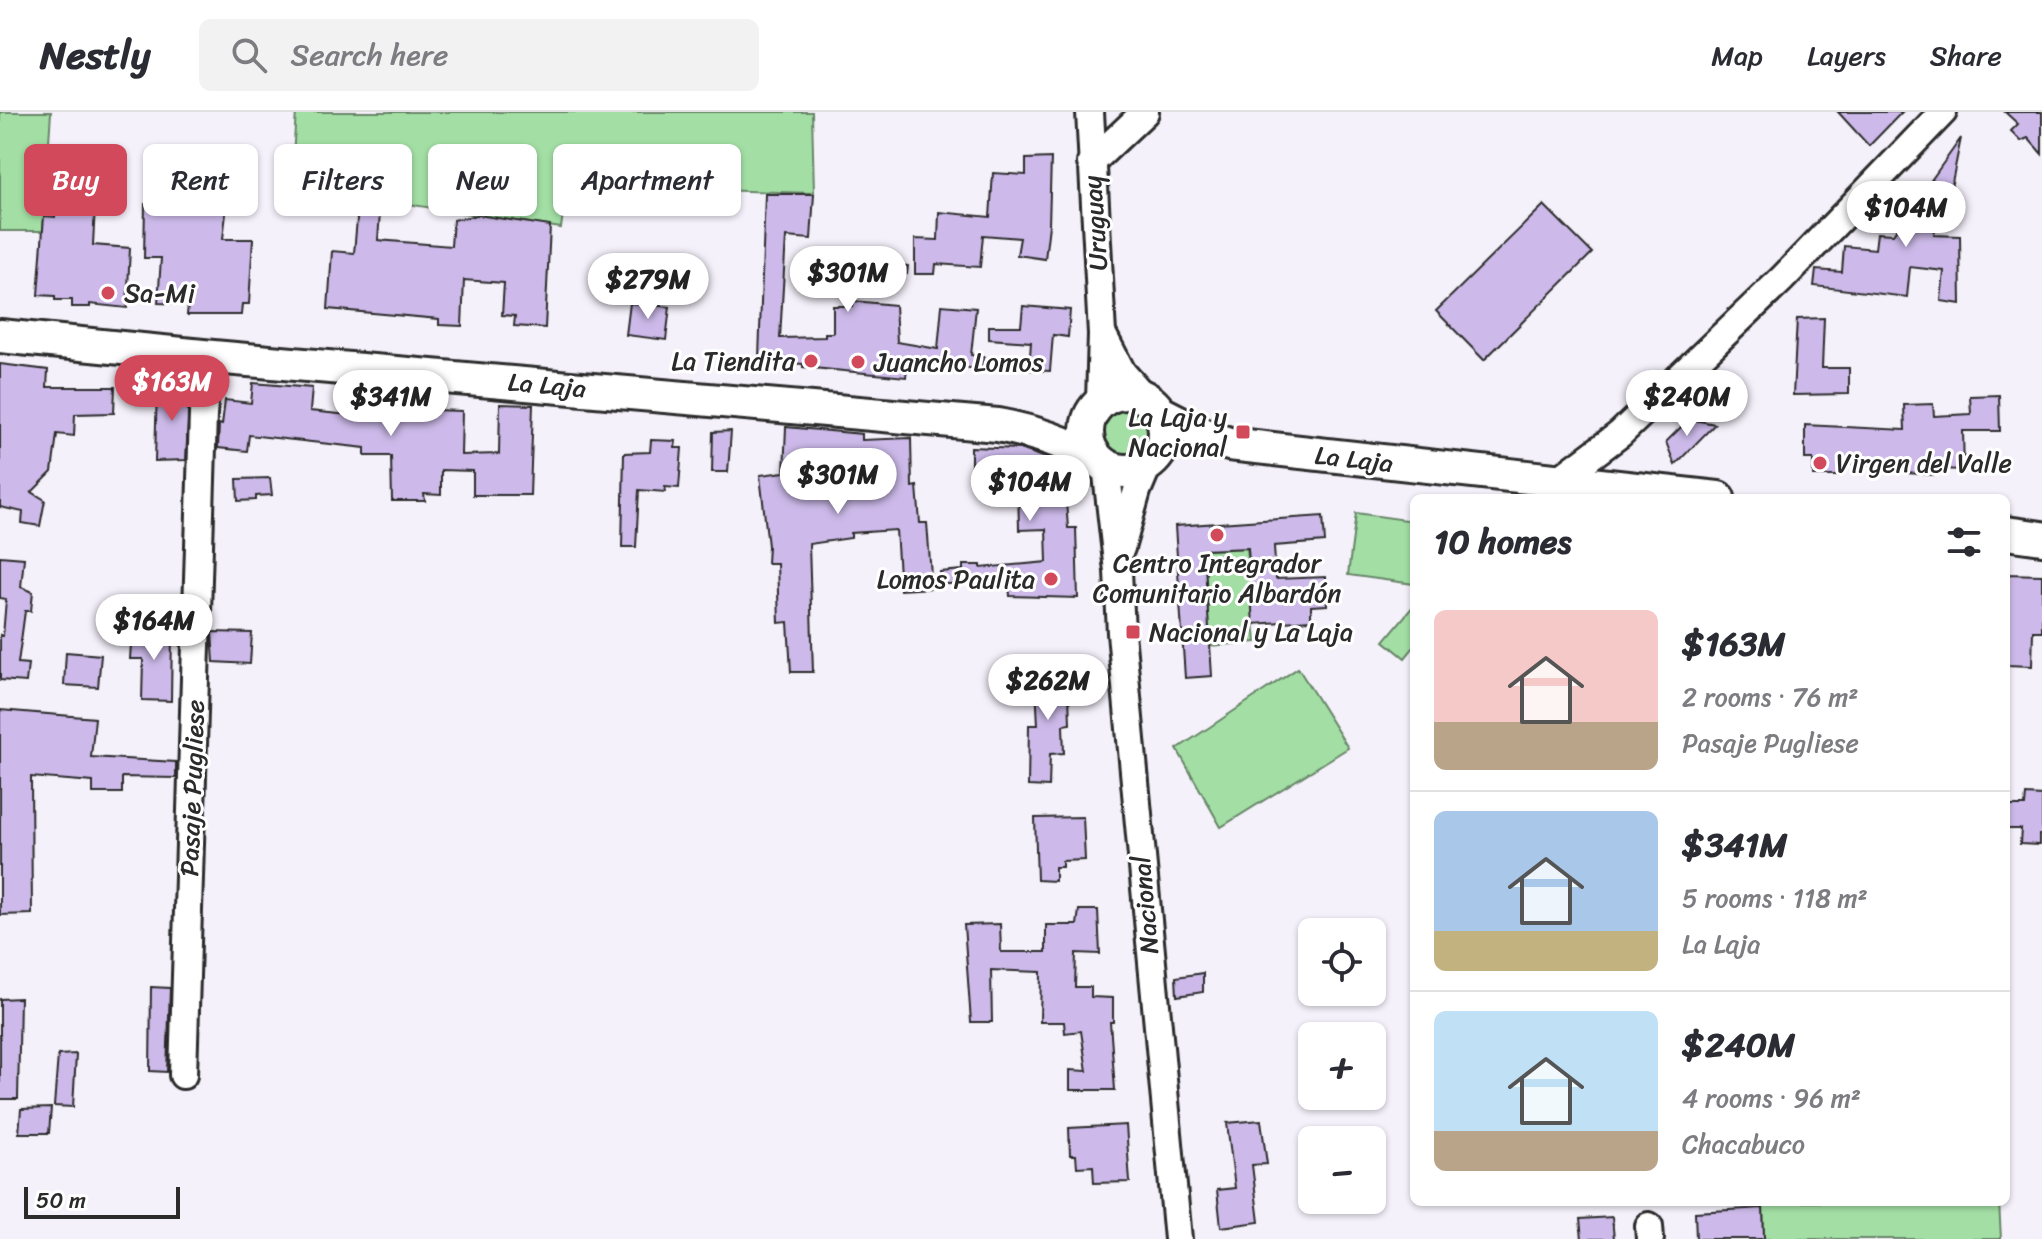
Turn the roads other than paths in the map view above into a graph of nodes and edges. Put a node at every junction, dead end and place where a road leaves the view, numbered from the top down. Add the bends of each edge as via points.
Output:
1 (1090, 112) edge
2 (1145, 112) edge
3 (1943, 112) edge
4 (1091, 163) junction
5 (1102, 334) junction
6 (0, 336) edge
7 (208, 357) junction
8 (1098, 404) junction
9 (1152, 405) junction
10 (998, 425) junction
11 (1229, 444) junction
12 (1151, 462) junction
13 (1103, 464) junction
14 (1560, 479) junction
15 (1685, 494) edge
16 (2010, 534) edge
17 (2042, 538) edge
18 (1118, 571) junction
19 (183, 1075) dead end
20 (1178, 1239) edge

1 - 4 street, Uruguay
2 - 4 street
3 - 14 street via 1750,310 1620,434
4 - 5 street, Uruguay
5 - 8 street, Uruguay
5 - 9 street, Uruguay via 1122,372
6 - 7 main road, La Laja
7 - 10 main road, La Laja
7 - 19 street, Pasaje Pugliese
8 - 9 main road via 1130,392
8 - 10 main road, La Laja via 1070,416
8 - 13 main road via 1087,435
9 - 11 main road, La Laja
9 - 12 main road via 1165,429 1163,445
10 - 13 main road, La Laja via 1072,445
11 - 12 main road, La Laja
11 - 14 main road, La Laja
12 - 13 main road via 1127,472
12 - 18 street, Nacional via 1123,536
13 - 18 street, Nacional
14 - 15 main road, La Laja
16 - 17 main road
18 - 20 street, Nacional

